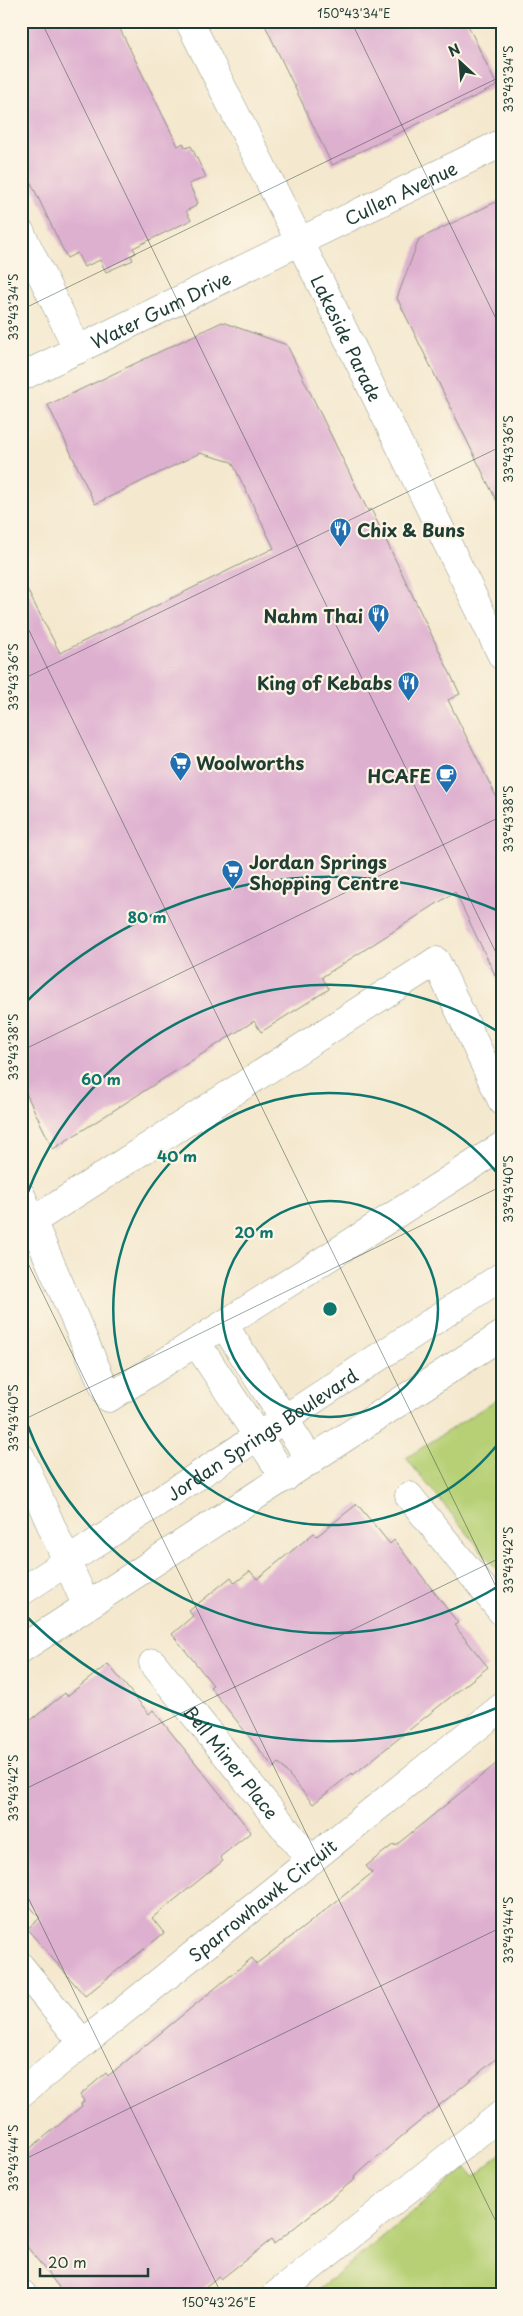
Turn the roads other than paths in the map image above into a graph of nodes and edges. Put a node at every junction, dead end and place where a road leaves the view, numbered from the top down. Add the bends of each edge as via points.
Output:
1 (189, 21) edge
2 (502, 143) edge
3 (21, 233) edge
4 (299, 241) junction
5 (78, 350) junction
6 (21, 377) edge
7 (502, 656) edge
8 (502, 1101) edge
9 (502, 1146) edge
10 (21, 1194) edge
11 (33, 1221) junction
12 (502, 1276) edge
13 (224, 1325) junction
14 (502, 1335) edge
15 (196, 1342) junction
16 (283, 1420) junction
17 (258, 1436) junction
18 (21, 1457) edge
19 (311, 1461) junction
20 (285, 1478) junction
21 (409, 1496) dead end
22 (67, 1561) junction
23 (21, 1592) edge
24 (86, 1605) junction
25 (502, 1612) edge
26 (21, 1649) edge
27 (153, 1663) dead end
28 (502, 1707) edge
29 (311, 1861) junction
30 (21, 1967) edge
31 (83, 2043) junction
32 (21, 2093) edge
33 (502, 2114) edge
34 (276, 2295) edge

1 - 4 street, Lakeside Parade
2 - 4 street, Cullen Avenue
3 - 5 street
4 - 5 street, Water Gum Drive
4 - 7 street, Lakeside Parade
5 - 6 street, Water Gum Drive
8 - 11 street via 436,961
9 - 13 street
10 - 11 street
11 - 15 street via 109,1398
12 - 16 street, Jordan Springs Boulevard
13 - 15 street
13 - 16 street
14 - 19 street
15 - 17 street
16 - 17 street, Jordan Springs Boulevard
16 - 19 street
17 - 20 street
17 - 22 street, Jordan Springs Boulevard
18 - 22 street
19 - 20 street
20 - 24 street
21 - 25 street
22 - 23 street, Jordan Springs Boulevard
22 - 24 street
24 - 26 street
27 - 29 street, Bell Miner Place
28 - 29 street, Sparrowhawk Circuit
29 - 31 street, Sparrowhawk Circuit
30 - 31 street
31 - 32 street, Sparrowhawk Circuit
33 - 34 street

